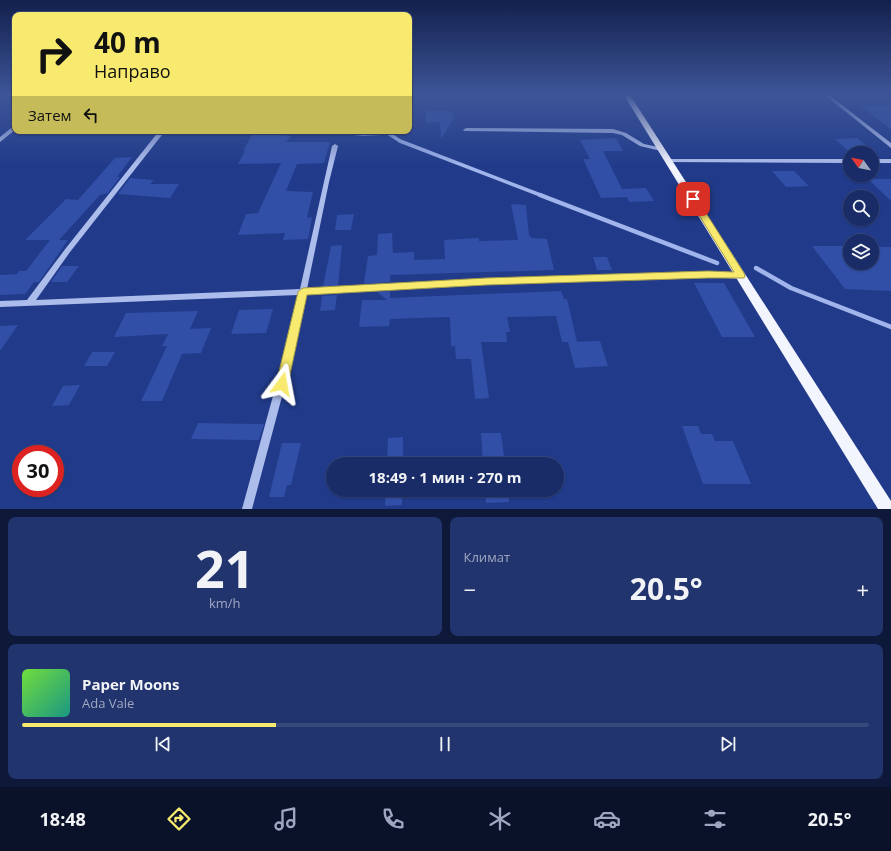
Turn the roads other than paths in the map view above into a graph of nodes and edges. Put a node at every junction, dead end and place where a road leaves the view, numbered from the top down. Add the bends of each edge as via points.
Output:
1 (642, 119) edge
2 (856, 119) edge
3 (12, 130) edge
4 (466, 130) dead end
5 (160, 134) edge
6 (0, 140) edge
7 (334, 146) dead end
8 (891, 146) edge
9 (662, 149) junction
10 (669, 161) junction
11 (843, 161) edge
12 (879, 161) edge
13 (891, 161) edge
14 (741, 276) junction
15 (303, 292) junction
16 (30, 302) junction
17 (0, 304) edge
18 (247, 509) edge
19 (887, 509) edge

1 - 9 main road
2 - 8 street
3 - 6 street
4 - 9 street via 613,131 624,134 642,145
5 - 16 street
7 - 15 street
9 - 10 main road
10 - 11 street
10 - 14 main road
12 - 13 street
14 - 15 street via 708,274 486,282
14 - 19 main road
15 - 16 street
15 - 18 street via 282,384
16 - 17 street

